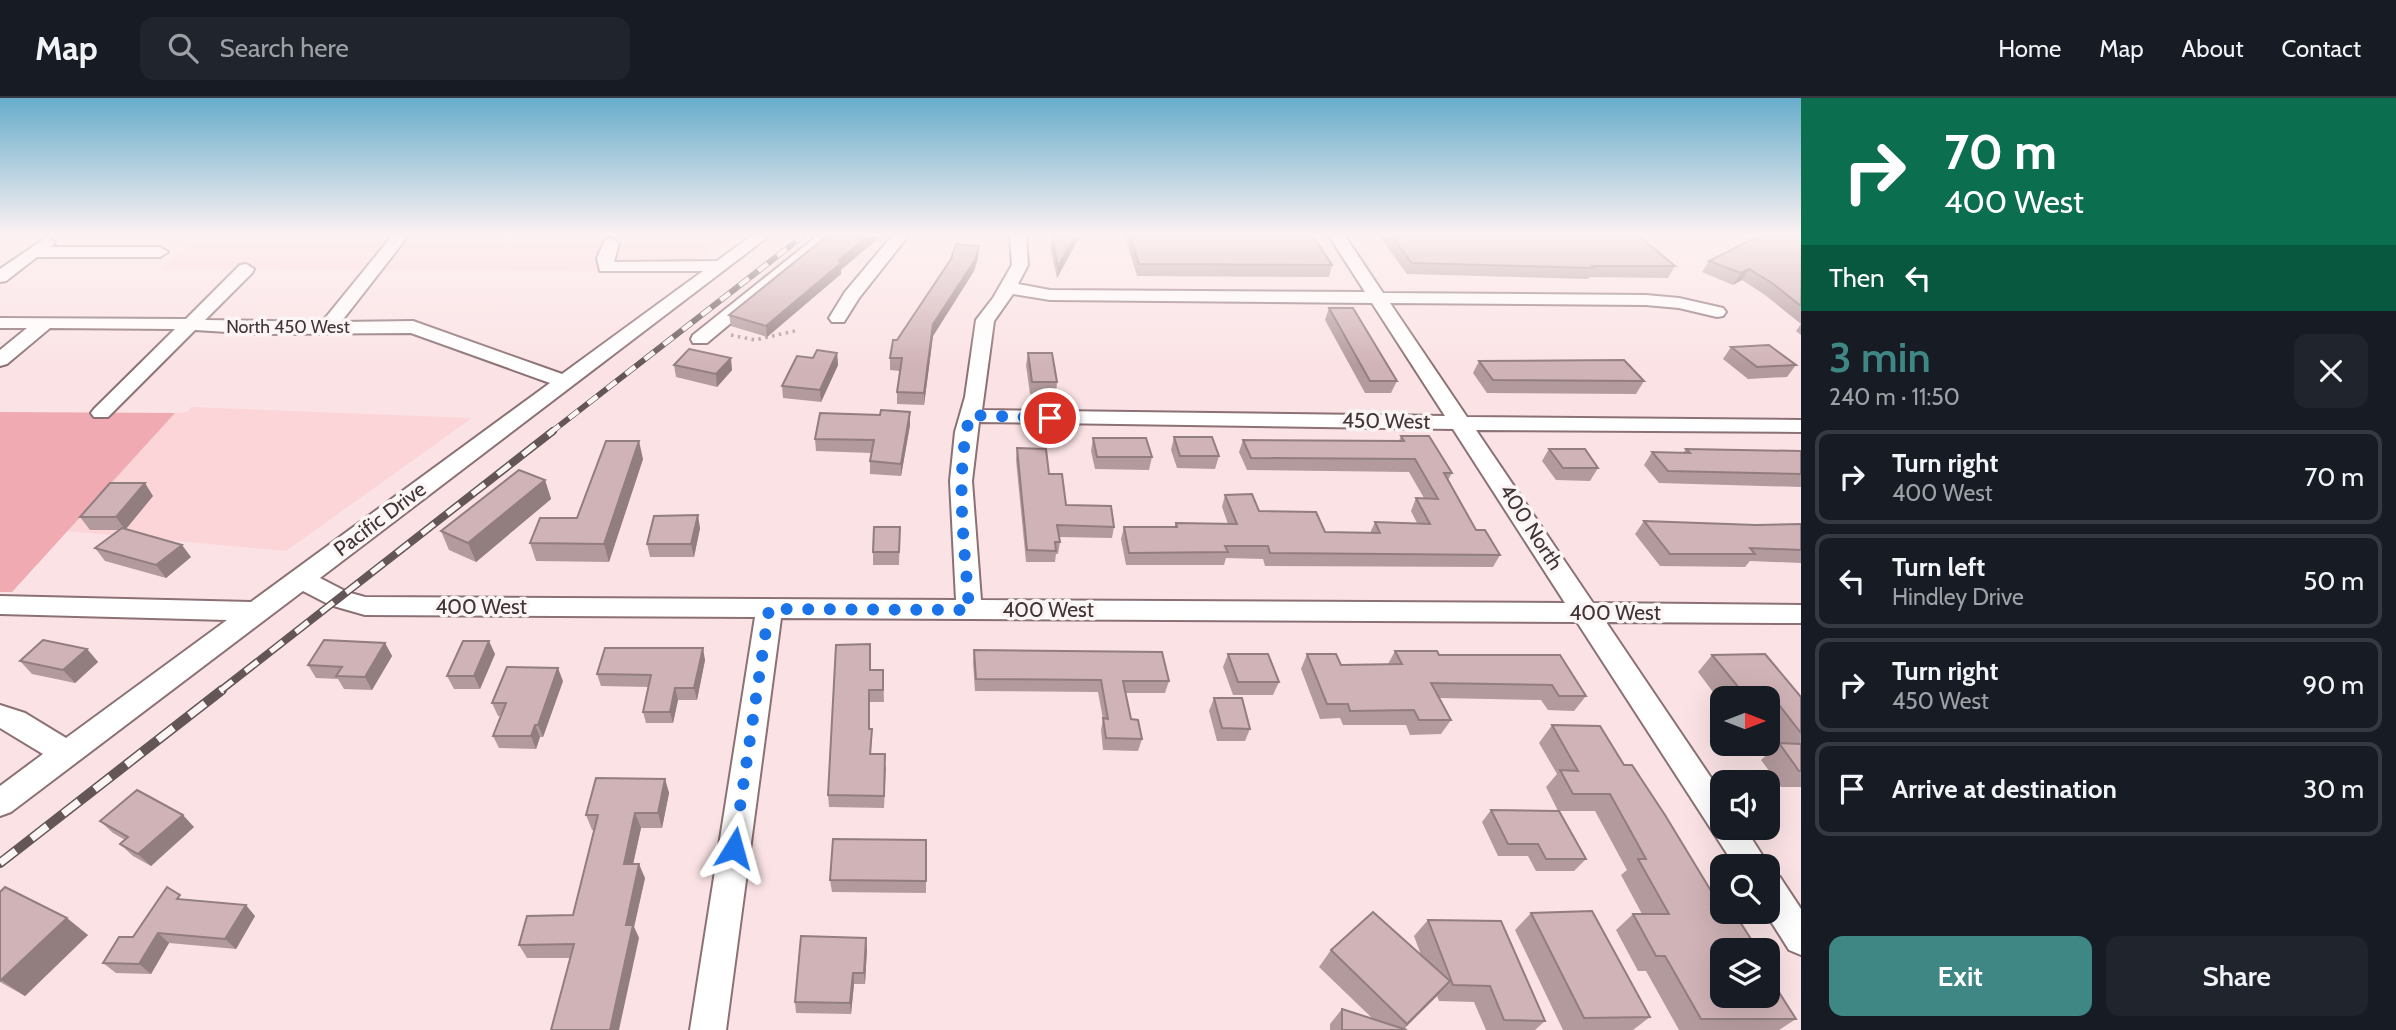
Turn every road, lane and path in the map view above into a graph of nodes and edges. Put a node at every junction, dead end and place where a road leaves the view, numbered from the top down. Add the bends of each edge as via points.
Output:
1 (235, 279) edge
2 (366, 279) edge
3 (703, 279) edge
4 (773, 279) edge
5 (864, 279) edge
6 (1012, 279) edge
7 (1366, 279) edge
8 (1008, 288) junction
9 (1378, 298) junction
10 (1717, 312) dead end
11 (838, 318) dead end
12 (0, 323) edge
13 (44, 323) junction
14 (187, 325) junction
15 (328, 327) junction
16 (799, 330) dead end
17 (706, 334) joint
18 (0, 360) edge
19 (566, 382) junction
20 (101, 413) dead end
21 (970, 415) junction
22 (1462, 424) junction
23 (1801, 426) edge
24 (300, 579) junction
25 (0, 605) edge
26 (769, 609) junction
27 (969, 610) junction
28 (257, 611) junction
29 (1586, 613) junction
30 (1801, 614) edge
31 (0, 716) edge
32 (66, 753) junction
33 (1710, 802) edge
34 (0, 803) edge
35 (1780, 906) edge
36 (1801, 938) edge
37 (708, 1030) edge

1 - 14 street
2 - 15 street
3 - 19 street, Pacific Drive
4 - 17 street
5 - 11 street
6 - 8 street
7 - 9 street, 400 North
8 - 9 street via 1050,295
8 - 21 street via 985,320
9 - 10 street via 1646,300
9 - 22 street, 400 North
12 - 13 street, North 450 West
13 - 14 street, North 450 West
13 - 18 street
14 - 15 street, North 450 West
14 - 20 street
15 - 19 street, North 450 West via 413,327
16 - 17 path via 755,340
19 - 24 street, Pacific Drive
21 - 22 street, 450 West
21 - 27 street via 961,481
22 - 23 street, 450 West
22 - 29 street, 400 North
24 - 26 street, 400 West via 365,606
24 - 28 street, Pacific Drive
25 - 28 street
26 - 27 street, 400 West
26 - 37 street
27 - 29 street, 400 West
28 - 32 street, Pacific Drive
29 - 30 street, 400 West
29 - 33 street, 400 North
31 - 32 street
32 - 34 street, Pacific Drive
35 - 36 street

